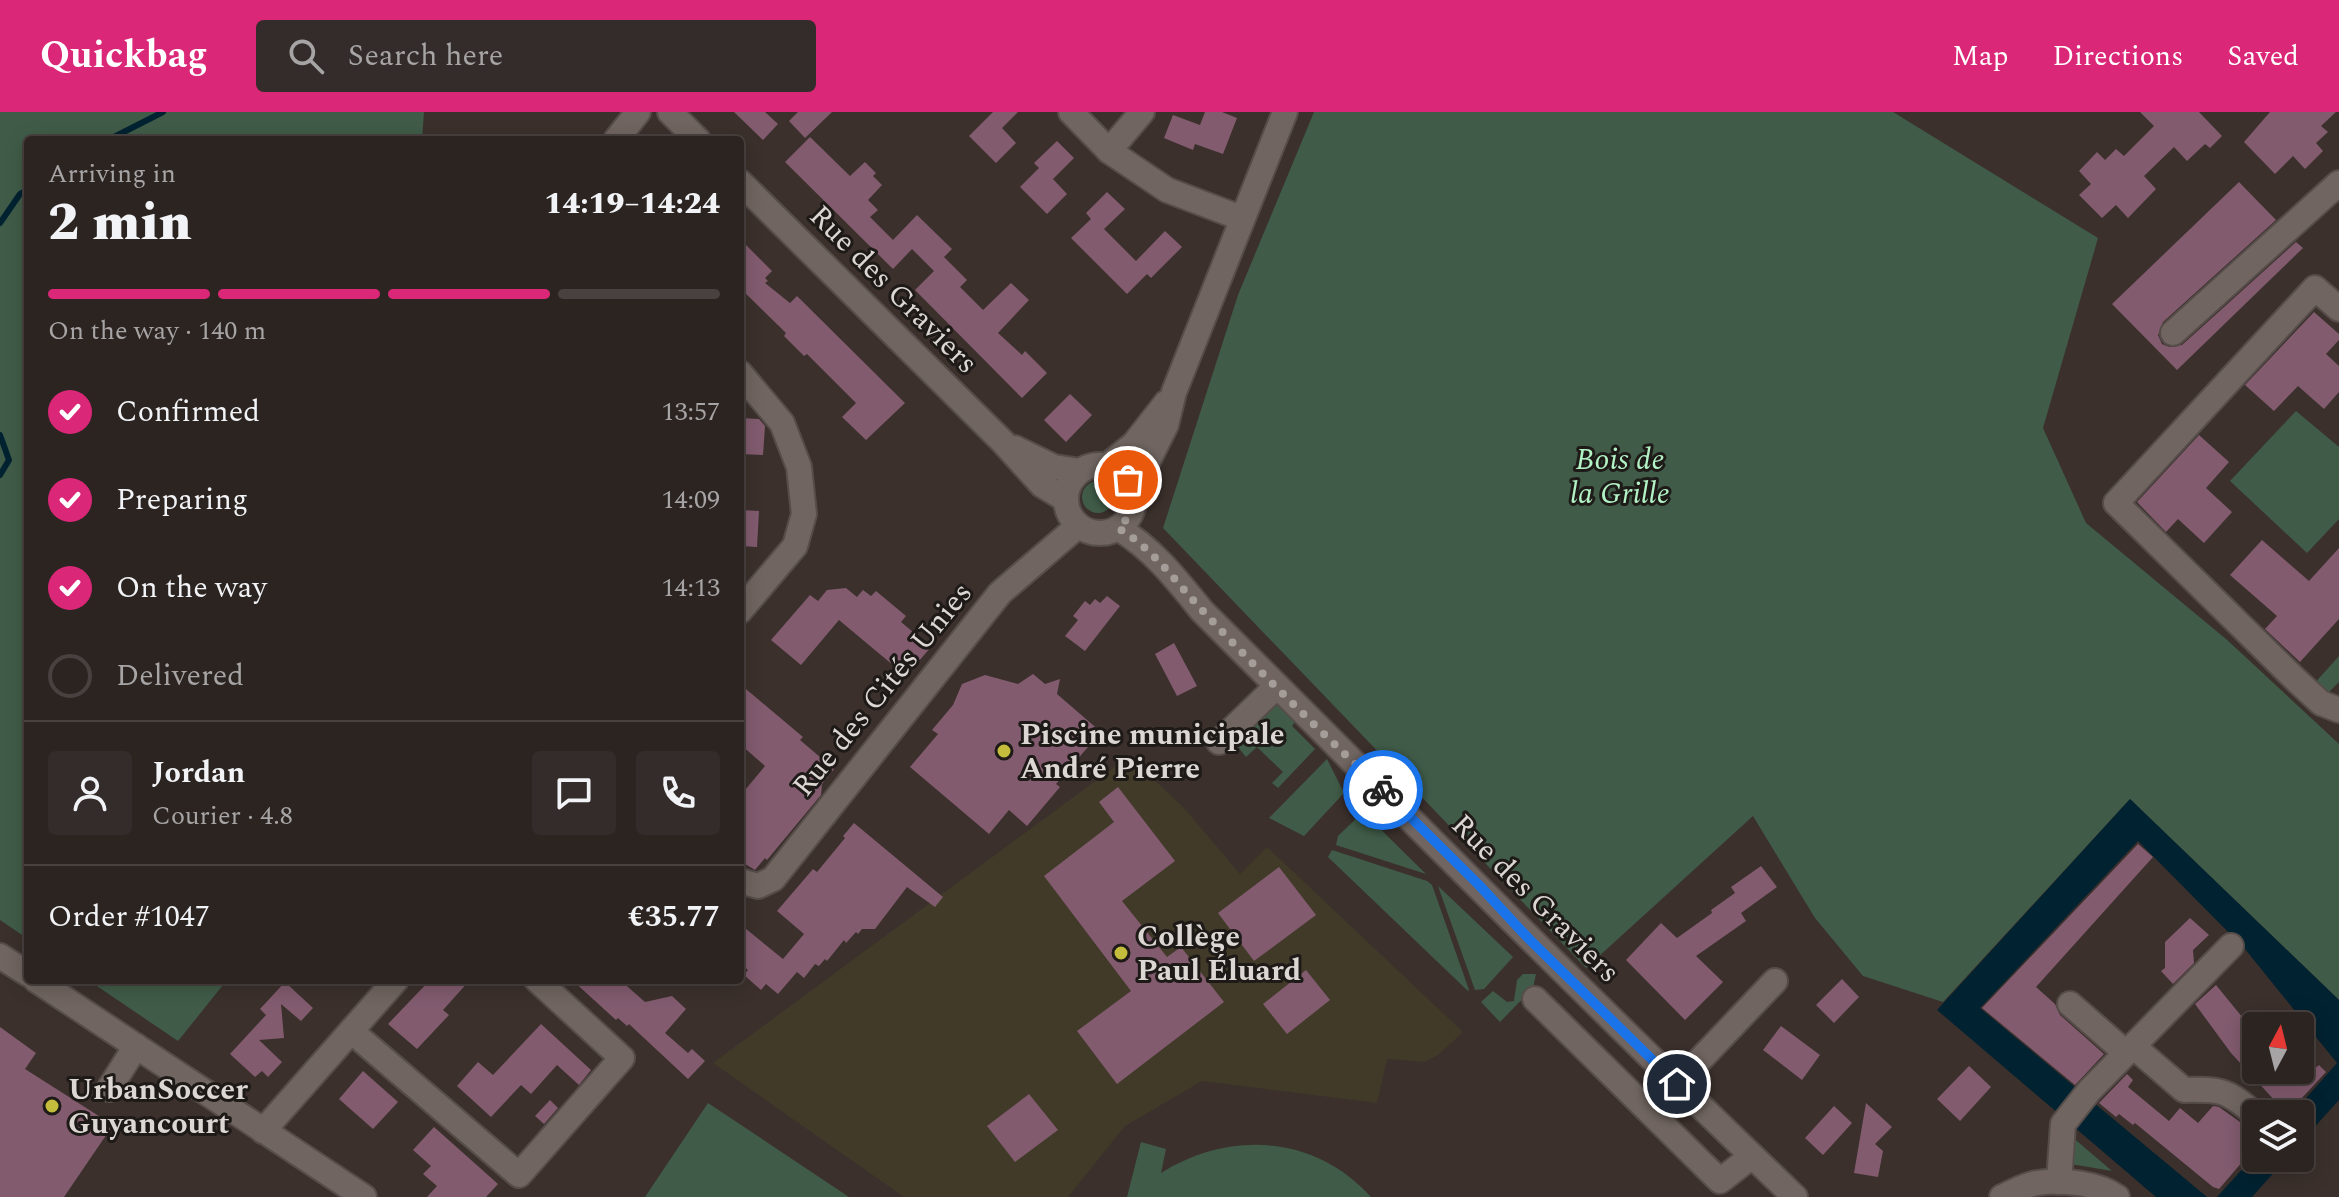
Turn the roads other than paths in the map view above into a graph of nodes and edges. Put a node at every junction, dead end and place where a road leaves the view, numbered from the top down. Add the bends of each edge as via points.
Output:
1 (638, 112) edge
2 (670, 112) edge
3 (1071, 112) edge
4 (1142, 112) edge
5 (1285, 112) edge
6 (619, 136) edge
7 (694, 136) edge
8 (1109, 151) junction
9 (2339, 183) edge
10 (744, 186) edge
11 (1241, 218) junction
12 (2339, 309) edge
13 (2173, 333) dead end
14 (744, 378) edge
15 (1174, 392) junction
16 (1003, 442) junction
17 (1108, 465) junction
18 (1080, 471) junction
19 (1065, 499) junction
20 (1134, 499) junction
21 (1078, 526) junction
22 (1118, 528) junction
23 (1169, 570) junction
24 (744, 606) edge
25 (1277, 686) junction
26 (2339, 710) edge
27 (1219, 742) dead end
28 (744, 882) edge
29 (2231, 946) dead end
30 (0, 956) edge
31 (24, 971) edge
32 (1775, 981) dead end
33 (42, 984) edge
34 (392, 984) edge
35 (541, 984) edge
36 (1535, 999) dead end
37 (2070, 1004) dead end
38 (351, 1031) junction
39 (136, 1046) junction
40 (2130, 1049) junction
41 (1677, 1084) junction
42 (109, 1089) dead end
43 (2242, 1103) edge
44 (263, 1131) junction
45 (1752, 1156) junction
46 (2059, 1182) junction
47 (364, 1197) edge
48 (1795, 1197) edge
49 (2002, 1197) edge
50 (2117, 1197) edge

1 - 6 street
2 - 7 street
3 - 8 street
4 - 8 street
5 - 11 street
8 - 11 street via 1167,190
9 - 13 street
10 - 16 street, Rue des Graviers
11 - 15 street
12 - 26 street via 2315,288 2116,503 2295,679 2321,703
14 - 24 street via 782,423 799,467 804,514 795,546
15 - 17 street via 1134,444
15 - 20 street
16 - 18 street, Rue des Graviers via 1054,467
16 - 19 street, Rue des Graviers via 1042,485
17 - 18 street
17 - 20 street via 1128,480
18 - 19 street via 1069,483
19 - 21 street
20 - 22 street via 1128,519
20 - 23 street, Rue des Graviers
21 - 22 street via 1104,533
21 - 28 street, Rue des Cités Unies via 1000,593 773,879 758,886
22 - 23 street, Rue des Graviers
23 - 25 street, Rue des Graviers
25 - 27 street
25 - 41 street, Rue des Graviers
29 - 40 street
30 - 31 street
32 - 41 street
33 - 39 street
34 - 38 street
35 - 38 street via 622,1058 519,1175
36 - 45 street via 1720,1181
37 - 40 street
38 - 44 street
39 - 42 street
39 - 44 street
40 - 43 street via 2184,1090 2232,1094
40 - 46 street via 2063,1124
41 - 45 street, Rue des Graviers
44 - 47 street
45 - 48 street, Rue des Graviers
46 - 49 street via 2038,1182
46 - 50 street via 2105,1188

